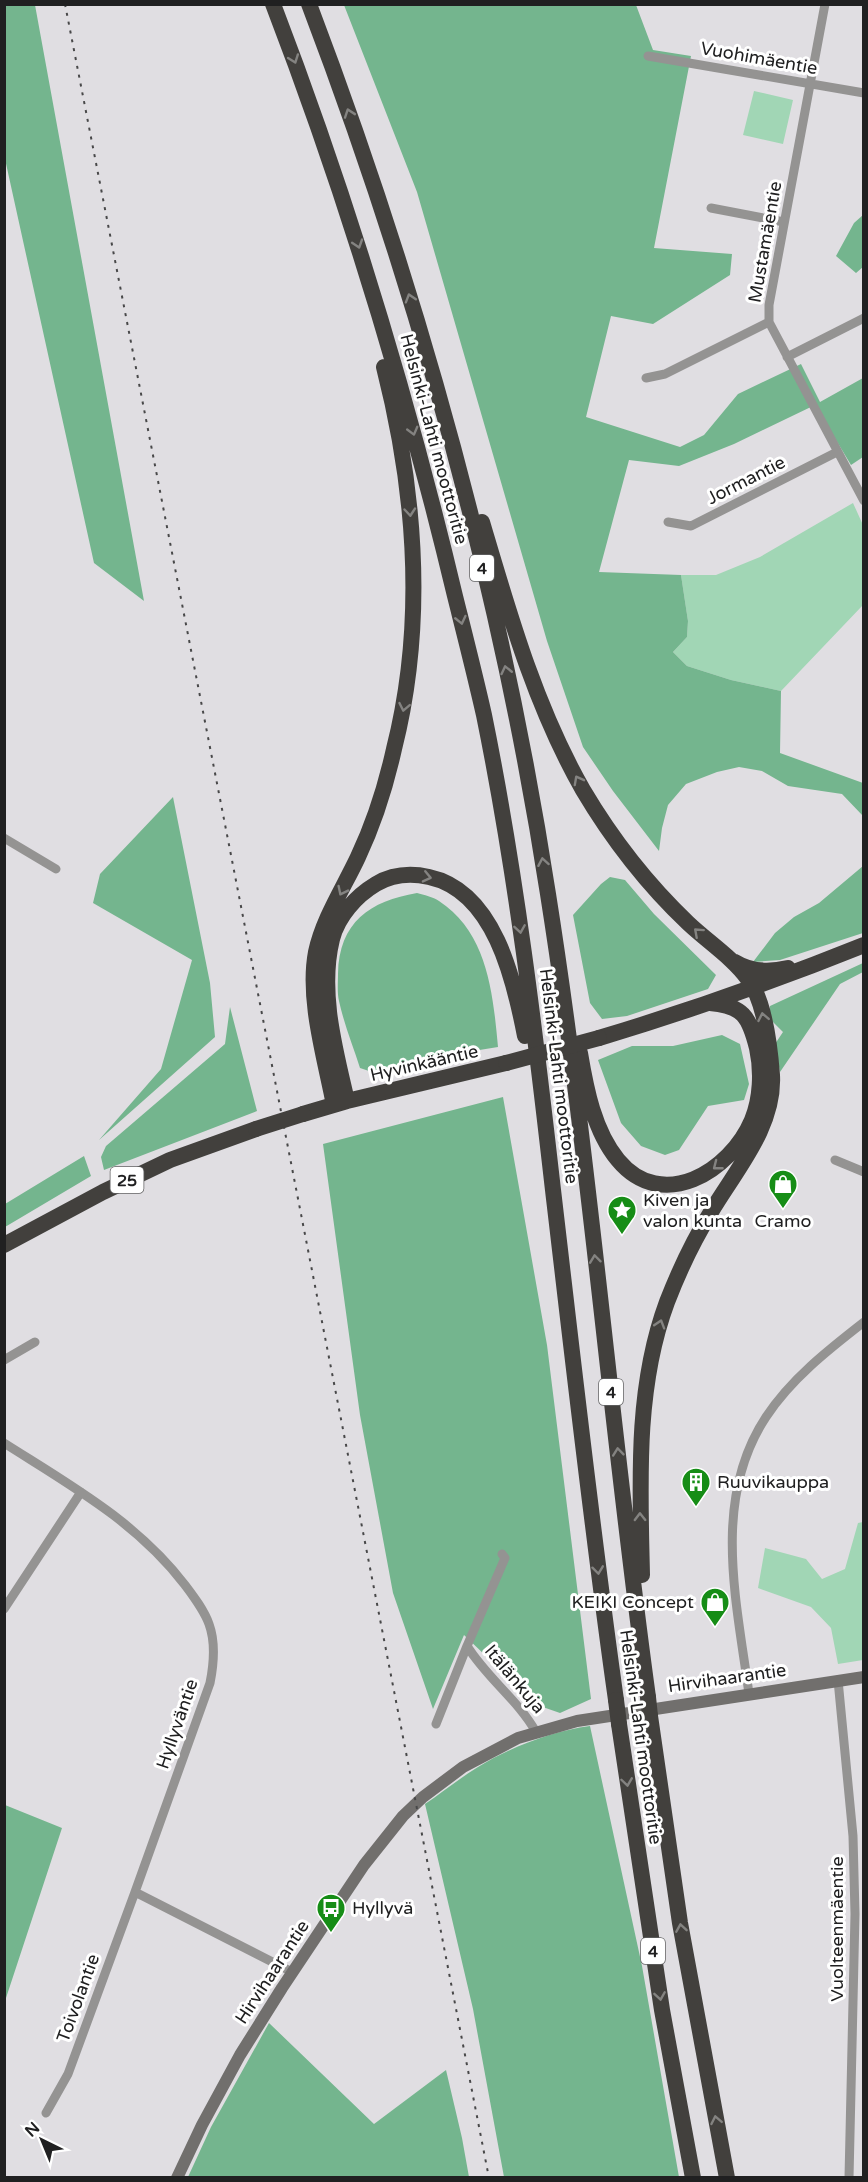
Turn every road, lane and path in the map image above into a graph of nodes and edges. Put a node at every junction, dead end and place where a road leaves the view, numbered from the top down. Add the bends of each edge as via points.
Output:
1 (273, 4) edge
2 (309, 4) edge
3 (825, 4) edge
4 (648, 56) dead end
5 (810, 84) junction
6 (864, 93) edge
7 (711, 208) dead end
8 (784, 222) junction
9 (366, 270) junction
10 (864, 318) edge
11 (769, 322) junction
12 (427, 352) junction
13 (787, 357) junction
14 (646, 378) dead end
15 (837, 452) junction
16 (864, 501) edge
17 (668, 522) dead end
18 (4, 838) edge
19 (56, 869) dead end
20 (549, 898) junction
21 (864, 945) edge
22 (722, 953) junction
23 (833, 957) junction
24 (753, 988) junction
25 (710, 1003) junction
26 (341, 1103) junction
27 (835, 1160) dead end
28 (864, 1172) edge
29 (557, 1222) junction
30 (4, 1245) edge
31 (864, 1322) edge
32 (35, 1342) dead end
33 (4, 1360) edge
34 (4, 1443) edge
35 (81, 1492) junction
36 (502, 1554) dead end
37 (4, 1609) edge
38 (639, 1636) junction
39 (467, 1646) junction
40 (864, 1677) edge
41 (838, 1680) junction
42 (749, 1694) junction
43 (436, 1724) dead end
44 (536, 1732) junction
45 (135, 1892) junction
46 (292, 1972) junction
47 (46, 2113) dead end
48 (177, 2178) edge
49 (693, 2178) edge
50 (727, 2178) edge
51 (849, 2178) edge

1 -> 9 highway, Helsinki-Lahti moottoritie / 4
12 -> 2 highway, Helsinki-Lahti moottoritie / 4 via 380,203
3 - 5 street, Mustamäentie
4 - 5 street, Vuohimäentie
5 - 6 street, Vuohimäentie
5 - 8 street, Mustamäentie
7 - 8 street
8 - 11 street, Mustamäentie
9 -> 26 highway via 367,305 391,396 409,493 415,598 405,702 385,785 360,854 316,952 318,1018
9 -> 29 highway, Helsinki-Lahti moottoritie / 4 via 437,518 483,715 521,932
10 - 13 street
11 - 13 street, Mustamäentie
11 - 14 street via 664,375
20 -> 12 highway, Helsinki-Lahti moottoritie / 4 via 511,695 465,494
22 -> 12 highway via 639,871 602,820 562,750 525,661
13 - 15 street, Mustamäentie
15 - 16 street, Mustamäentie
15 - 17 street, Jormantie via 691,526
18 - 19 street
25 -> 20 highway via 736,1008 751,1028 760,1079 753,1119 736,1148 698,1179 674,1185 643,1180 618,1160 594,1113
38 -> 20 highway, Helsinki-Lahti moottoritie / 4 via 584,1160
21 - 23 highway, Hyvinkääntie / 25
22 - 23 highway via 740,965 763,971
22 - 24 highway
23 - 24 highway, Hyvinkääntie / 25
24 - 25 highway, Hyvinkääntie / 25
38 -> 24 highway via 641,1446 657,1334 678,1274 755,1141 768,1109 772,1077 761,1008
25 - 26 highway, Hyvinkääntie / 25, bridge via 506,1064
26 -> 29 highway via 327,971 338,924 364,891 381,881 416,874 452,885 478,908 510,974 525,1035
26 - 30 highway, Hyvinkääntie / 25, bridge via 170,1160
27 - 28 street
29 -> 49 highway, Helsinki-Lahti moottoritie / 4, bridge via 619,1724 662,2010
31 - 42 street via 782,1396 766,1416 744,1460 732,1527 732,1566
32 - 33 street
34 - 35 street, Hyllyväntie
35 - 37 street
35 - 45 street, Hyllyväntie via 131,1528 173,1570 196,1599 209,1623 214,1645 210,1683
36 - 39 street, Itälänkuja via 505,1558
50 -> 38 highway, Helsinki-Lahti moottoritie / 4, bridge via 682,1934
39 - 43 street, Itälänkuja
39 - 44 street, Itälänkuja
40 - 41 street, Hirvihaarantie
41 - 42 street, Hirvihaarantie
41 - 51 street, Vuolteenmäentie via 853,1836 855,1914
42 - 44 street, Hirvihaarantie via 577,1720
44 - 46 street, Hirvihaarantie via 463,1767 403,1816 364,1864
45 - 46 street
45 - 47 street, Toivolantie via 68,2074
46 - 48 street, Hirvihaarantie via 240,2055

